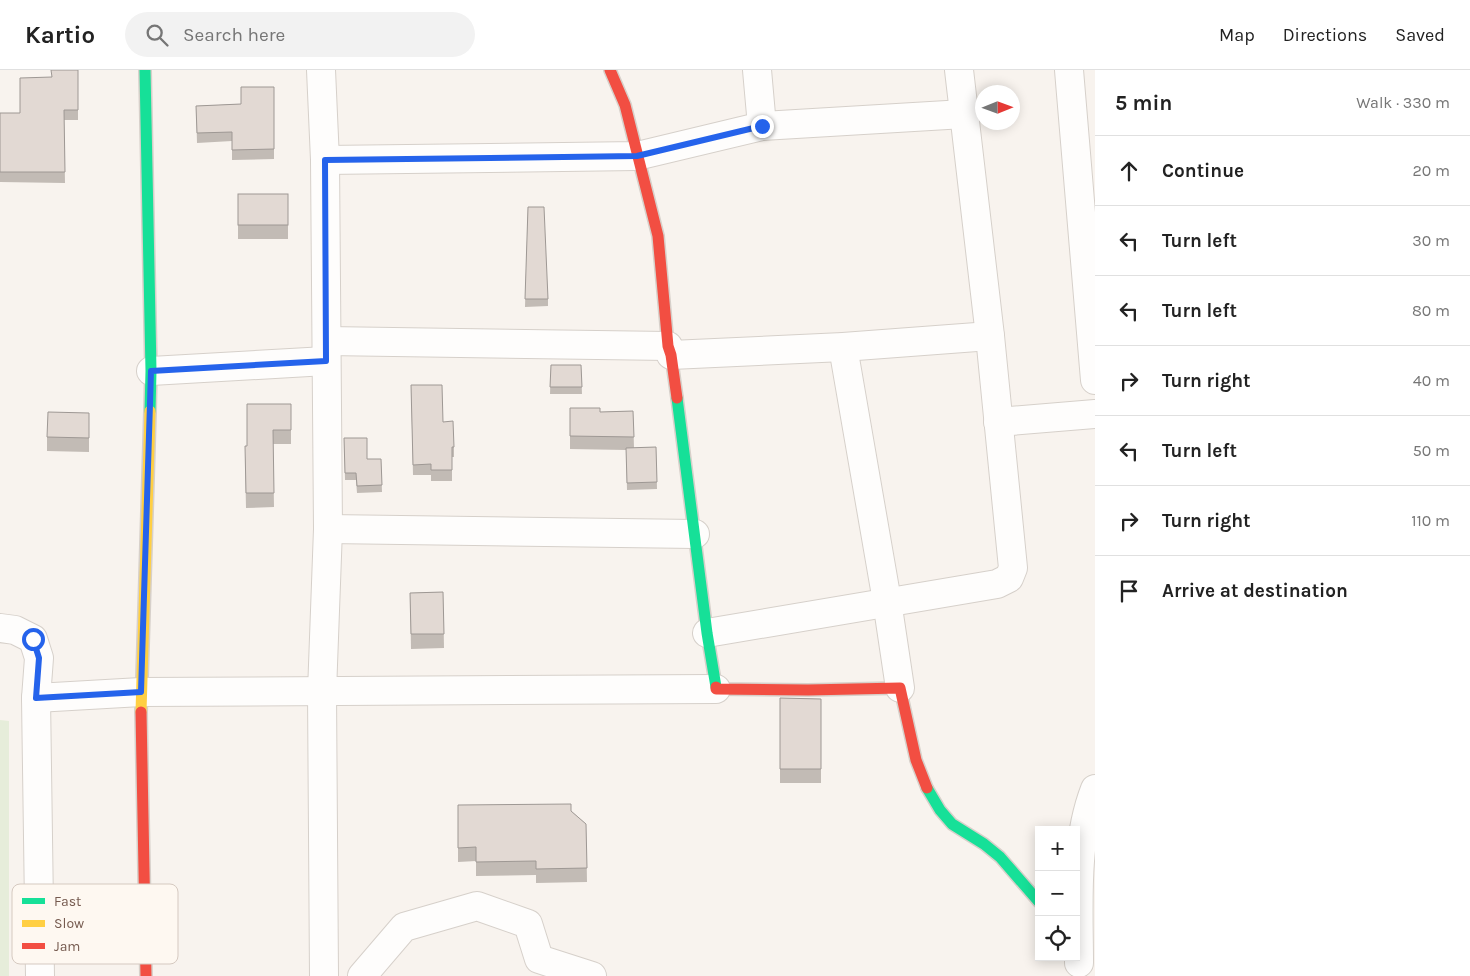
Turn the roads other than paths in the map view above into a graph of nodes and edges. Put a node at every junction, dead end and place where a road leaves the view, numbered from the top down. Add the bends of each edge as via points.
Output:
1 (145, 70) edge
2 (321, 70) edge
3 (610, 70) edge
4 (757, 70) edge
5 (959, 70) edge
6 (1069, 70) edge
7 (964, 114) junction
8 (762, 126) junction
9 (637, 156) junction
10 (325, 160) junction
11 (990, 336) junction
12 (843, 347) junction
13 (670, 350) junction
14 (327, 351) junction
15 (151, 371) junction
16 (1095, 380) edge
17 (1095, 414) edge
18 (998, 422) junction
19 (328, 530) junction
20 (695, 534) junction
21 (888, 601) junction
22 (0, 628) edge
23 (707, 633) junction
24 (900, 688) junction
25 (716, 690) junction
26 (141, 692) junction
27 (322, 692) junction
28 (36, 698) junction
29 (1095, 789) edge
30 (39, 884) edge
31 (144, 884) edge
32 (1035, 897) edge
33 (1078, 965) edge
34 (324, 976) edge
35 (362, 976) edge
36 (592, 976) edge

1 - 15 street
2 - 10 street
3 - 9 street via 625,105
4 - 8 street
5 - 7 street
6 - 16 street
7 - 8 street
7 - 11 street
8 - 9 street
9 - 10 street
9 - 13 street via 658,236
10 - 14 street
11 - 12 street
11 - 18 street
12 - 13 street
12 - 21 street
13 - 14 street
13 - 20 street
14 - 15 street
14 - 19 street
15 - 26 street
17 - 18 street
18 - 21 street via 1013,568 1009,578 996,584
19 - 20 street
19 - 27 street
20 - 23 street
21 - 23 street
21 - 24 street
22 - 28 street via 15,630 33,639 39,658
23 - 25 street
24 - 25 street
24 - 32 street via 917,763 928,795 952,824 986,845 1017,874
25 - 27 street
26 - 27 street
26 - 28 street
26 - 31 street
27 - 34 street
28 - 30 street
29 - 33 street via 1079,870
35 - 36 street via 404,928 477,906 528,924 539,960

